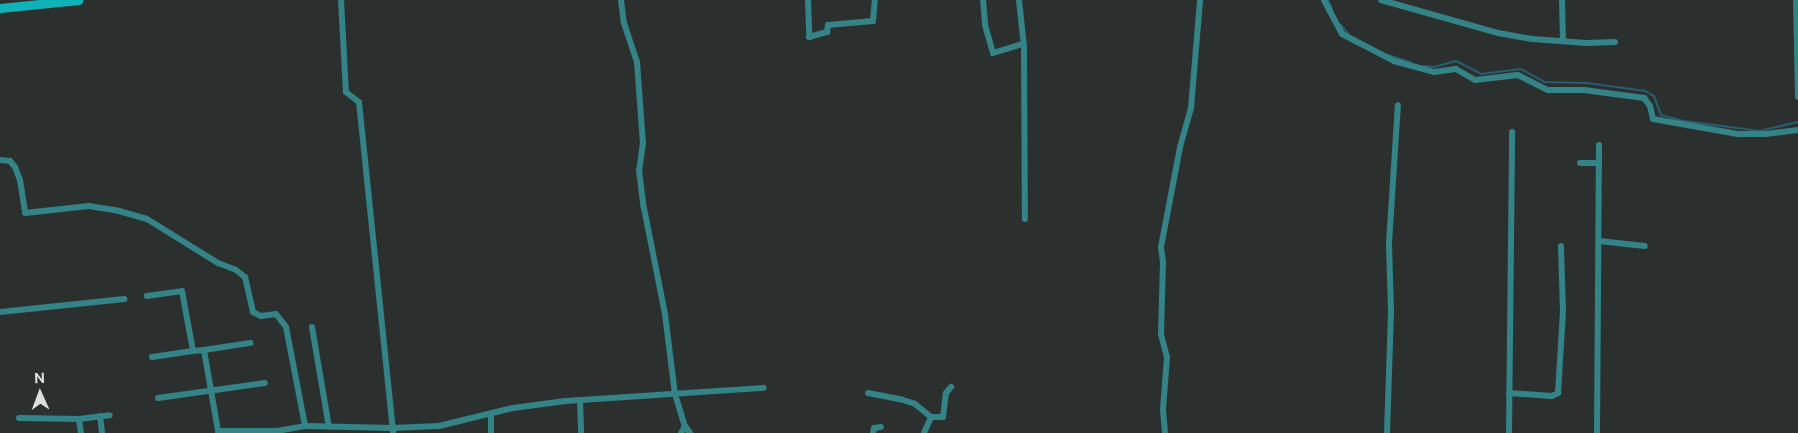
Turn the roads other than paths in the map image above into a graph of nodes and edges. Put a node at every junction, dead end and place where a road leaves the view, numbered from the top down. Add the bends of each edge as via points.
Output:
1 (79, 0) edge
2 (341, 0) edge
3 (621, 0) edge
4 (808, 0) edge
5 (875, 0) edge
6 (983, 0) edge
7 (1019, 0) edge
8 (1200, 0) edge
9 (1324, 0) edge
10 (1381, 0) edge
11 (1562, 0) edge
12 (1796, 0) edge
13 (0, 8) edge
14 (1797, 30) edge
15 (1563, 41) junction
16 (1615, 42) dead end
17 (1023, 44) junction
18 (1798, 90) edge
19 (1798, 97) edge
20 (1398, 105) dead end
21 (1798, 130) edge
22 (1512, 132) dead end
23 (1599, 145) dead end
24 (0, 160) edge
25 (1580, 163) dead end
26 (1599, 163) junction
27 (1025, 219) dead end
28 (1599, 241) junction
29 (1562, 246) dead end
30 (1645, 246) dead end
31 (147, 296) dead end
32 (124, 299) dead end
33 (0, 312) edge
34 (312, 327) dead end
35 (250, 342) dead end
36 (204, 350) junction
37 (193, 351) junction
38 (152, 358) dead end
39 (266, 383) dead end
40 (951, 387) dead end
41 (764, 388) dead end
42 (210, 391) junction
43 (868, 393) dead end
44 (1509, 393) junction
45 (675, 394) junction
46 (158, 398) dead end
47 (580, 400) junction
48 (491, 414) junction
49 (110, 415) dead end
50 (100, 416) junction
51 (931, 417) junction
52 (19, 418) dead end
53 (79, 418) junction
54 (305, 426) junction
55 (685, 426) junction
56 (881, 427) dead end
57 (332, 429) edge
58 (315, 430) edge
59 (392, 431) edge
60 (80, 433) edge
61 (102, 433) edge
62 (492, 433) edge
63 (581, 433) edge
64 (681, 433) edge
65 (690, 433) edge
66 (873, 433) edge
67 (924, 433) edge
68 (1165, 433) edge
69 (1387, 433) edge
70 (1509, 433) edge
71 (1597, 433) edge

1 - 13 main road
2 - 59 street via 346,92 359,102
3 - 45 street via 624,23 637,62 643,143 639,170 665,314
4 - 5 street via 809,37 828,32 828,25 873,21
6 - 17 street via 985,25 993,53
7 - 17 street
8 - 68 street via 1191,108 1180,147 1161,247 1161,334 1167,357 1163,410
9 - 21 street via 1342,34 1410,66 1434,72 1456,69 1476,80 1518,75 1548,90 1584,90 1644,98 1653,119 1738,134
10 - 15 street via 1498,33
11 - 15 street
12 - 14 street
14 - 18 street
15 - 16 street
17 - 27 street
18 - 19 street
20 - 69 street via 1389,243 1391,311
22 - 44 street
23 - 26 street
24 - 54 street via 10,161 15,167 25,213 89,206 147,219 245,277 253,312 261,316 276,314 286,327
25 - 26 street
26 - 28 street
28 - 30 street
28 - 71 street
29 - 44 street via 1563,311 1558,393 1552,396
31 - 37 street via 182,292
32 - 33 street
34 - 57 street
35 - 36 street
36 - 37 street
36 - 42 street
37 - 38 street
39 - 42 street
40 - 51 street via 946,393 943,417
41 - 45 street
42 - 46 street
42 - 54 street via 218,431 277,431
43 - 51 street via 914,404
44 - 70 street
45 - 47 street
45 - 55 street
47 - 48 street
47 - 63 street
48 - 59 street via 439,426
48 - 62 street
49 - 50 street
50 - 53 street
50 - 61 street
51 - 67 street
52 - 53 street
53 - 60 street
54 - 58 street
55 - 64 street
55 - 65 street
56 - 66 street via 874,428
57 - 58 street
57 - 59 street

